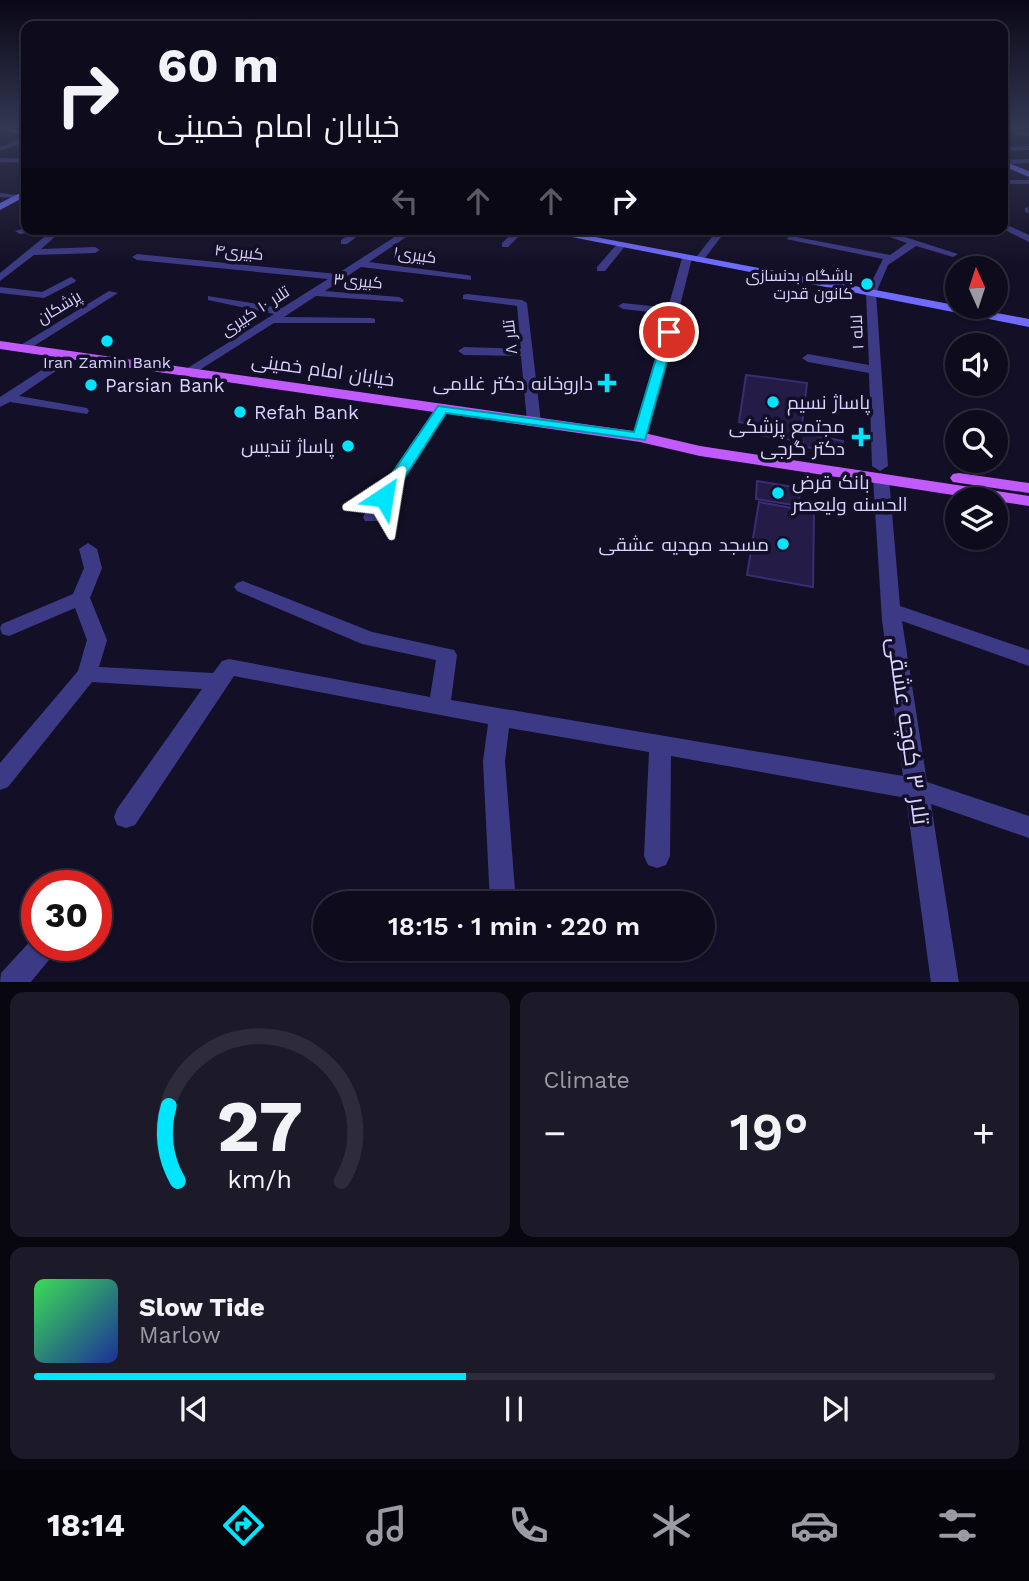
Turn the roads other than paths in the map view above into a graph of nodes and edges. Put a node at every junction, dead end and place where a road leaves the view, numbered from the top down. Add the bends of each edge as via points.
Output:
1 (1008, 182) edge
2 (1029, 182) edge
3 (21, 194) edge
4 (0, 195) edge
5 (21, 196) edge
6 (0, 207) edge
7 (1008, 228) edge
8 (53, 235) edge
9 (354, 235) edge
10 (405, 235) edge
11 (516, 235) edge
12 (591, 235) edge
13 (717, 235) edge
14 (891, 235) edge
15 (791, 239) dead end
16 (1029, 239) edge
17 (344, 242) dead end
18 (915, 242) junction
19 (505, 245) dead end
20 (621, 245) junction
21 (95, 250) dead end
22 (33, 252) junction
23 (953, 254) dead end
24 (137, 257) dead end
25 (893, 258) junction
26 (693, 259) junction
27 (360, 264) junction
28 (601, 269) dead end
29 (338, 277) junction
30 (0, 278) edge
31 (467, 278) dead end
32 (71, 280) dead end
33 (0, 290) edge
34 (113, 293) dead end
35 (313, 293) junction
36 (871, 293) junction
37 (467, 297) dead end
38 (212, 298) dead end
39 (400, 300) dead end
40 (622, 306) dead end
41 (283, 312) junction
42 (674, 312) junction
43 (271, 320) junction
44 (370, 321) dead end
45 (1029, 323) edge
46 (0, 345) edge
47 (22, 348) junction
48 (464, 351) dead end
49 (527, 353) junction
50 (71, 355) junction
51 (808, 358) dead end
52 (875, 370) junction
53 (190, 372) junction
54 (4, 400) edge
55 (442, 409) junction
56 (82, 411) dead end
57 (534, 422) junction
58 (640, 437) junction
59 (881, 472) junction
60 (1029, 488) edge
61 (1029, 500) edge
62 (371, 517) dead end
63 (88, 549) dead end
64 (243, 587) dead end
65 (81, 598) junction
66 (891, 610) junction
67 (9, 629) dead end
68 (1029, 658) edge
69 (87, 674) junction
70 (219, 682) junction
71 (439, 707) junction
72 (500, 716) junction
73 (660, 744) junction
74 (0, 780) edge
75 (917, 789) junction
76 (125, 817) dead end
77 (1029, 827) edge
78 (657, 856) dead end
79 (502, 891) edge
80 (29, 961) edge
81 (11, 982) edge
82 (944, 982) edge

1 - 2 street
3 - 4 street
5 - 6 main road
7 - 16 street
8 - 22 street
9 - 17 street
10 - 27 street, تلار ۱۰ کبیری
11 - 19 street
12 - 20 main road
13 - 26 street
14 - 18 street
15 - 25 street
18 - 23 street
18 - 25 street
20 - 26 main road
20 - 28 street
21 - 22 street
22 - 30 street
24 - 29 street, کبیری۴
25 - 36 street via 884,263
26 - 36 main road
26 - 42 street
27 - 29 street, تلار ۱۰ کبیری
27 - 31 street, کبیری۱
29 - 35 street, تلار ۱۰ کبیری
32 - 33 street via 44,295
34 - 47 street, پزشکان
35 - 39 street, کبیری۳
35 - 41 street, تلار ۱۰ کبیری
36 - 45 main road
36 - 52 street, لاله ۱
37 - 49 street, تلار ۸ via 522,303
38 - 41 street
40 - 42 street
41 - 43 street, تلار ۱۰ کبیری
42 - 58 street
43 - 44 street
43 - 53 street, تلار ۱۰ کبیری
46 - 47 main road, خیابان امام خمینی
47 - 50 main road, خیابان امام خمینی
48 - 49 street
49 - 57 street, تلار ۸
50 - 53 main road, خیابان امام خمینی
50 - 54 street
51 - 52 street
52 - 59 street, لاله ۱
53 - 55 main road, خیابان امام خمینی
54 - 56 street
55 - 57 main road, خیابان امام خمینی
55 - 62 street
57 - 58 main road, خیابان امام خمینی
58 - 59 main road, خیابان امام خمینی via 700,450
59 - 60 main road, خیابان امام خمینی
59 - 61 main road, خیابان امام خمینی
59 - 66 street, تلار ۳ کوچه عشقی
63 - 65 street via 93,568
64 - 71 street via 369,639 447,654
65 - 67 street
65 - 69 street via 97,639
66 - 68 street
66 - 75 street, تلار ۳ کوچه عشقی
69 - 70 street
69 - 74 street
70 - 71 street via 229,667
70 - 76 street
71 - 72 street
72 - 73 street
72 - 79 street via 494,761
73 - 75 street
73 - 78 street
75 - 77 street
75 - 82 street, تلار ۳ کوچه عشقی
80 - 81 street

